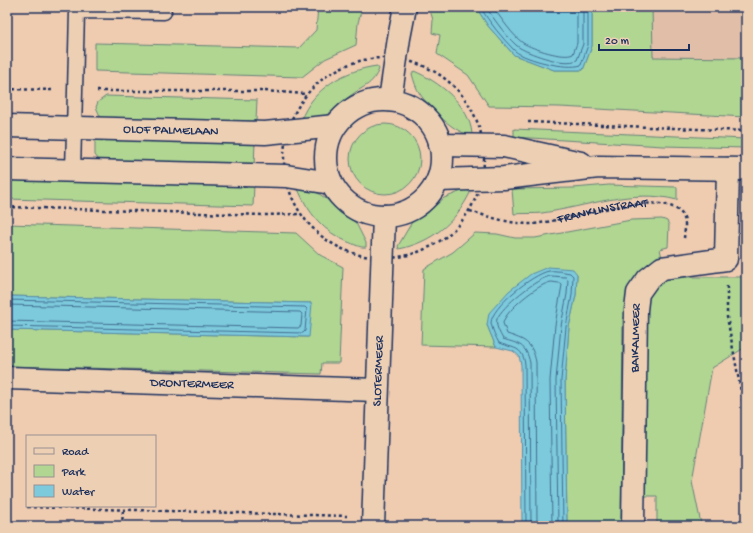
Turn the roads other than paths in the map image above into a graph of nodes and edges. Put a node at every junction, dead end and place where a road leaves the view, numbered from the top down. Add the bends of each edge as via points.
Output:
1 (405, 7) edge
2 (164, 12) dead end
3 (390, 100) junction
4 (7, 126) edge
5 (335, 126) junction
6 (75, 128) junction
7 (440, 145) junction
8 (598, 167) junction
9 (7, 169) edge
10 (737, 169) edge
11 (73, 171) junction
12 (438, 180) junction
13 (331, 183) junction
14 (384, 216) junction
15 (7, 378) edge
16 (377, 390) junction
17 (374, 521) edge
18 (633, 526) edge

1 - 3 street
2 - 6 lane via 77,11
3 - 5 street via 369,102 350,111
3 - 7 street via 407,104 422,114 434,128
4 - 6 street, OLOF PALMELAAN
5 - 6 street, OLOF PALMELAAN via 265,133
5 - 13 street via 327,144 326,164
6 - 11 lane
7 - 8 street via 504,146
7 - 12 street via 442,162
8 - 10 street
8 - 12 street via 504,178
9 - 11 street
10 - 18 street, BAIKALMEER via 726,259 662,268 648,279 638,293
11 - 13 street via 286,176
12 - 14 street via 429,194 416,206 401,213
13 - 14 street via 352,207 368,214
14 - 16 street, SLOTERMEER
15 - 16 street, DRONTERMEER
16 - 17 street, SLOTERMEER

